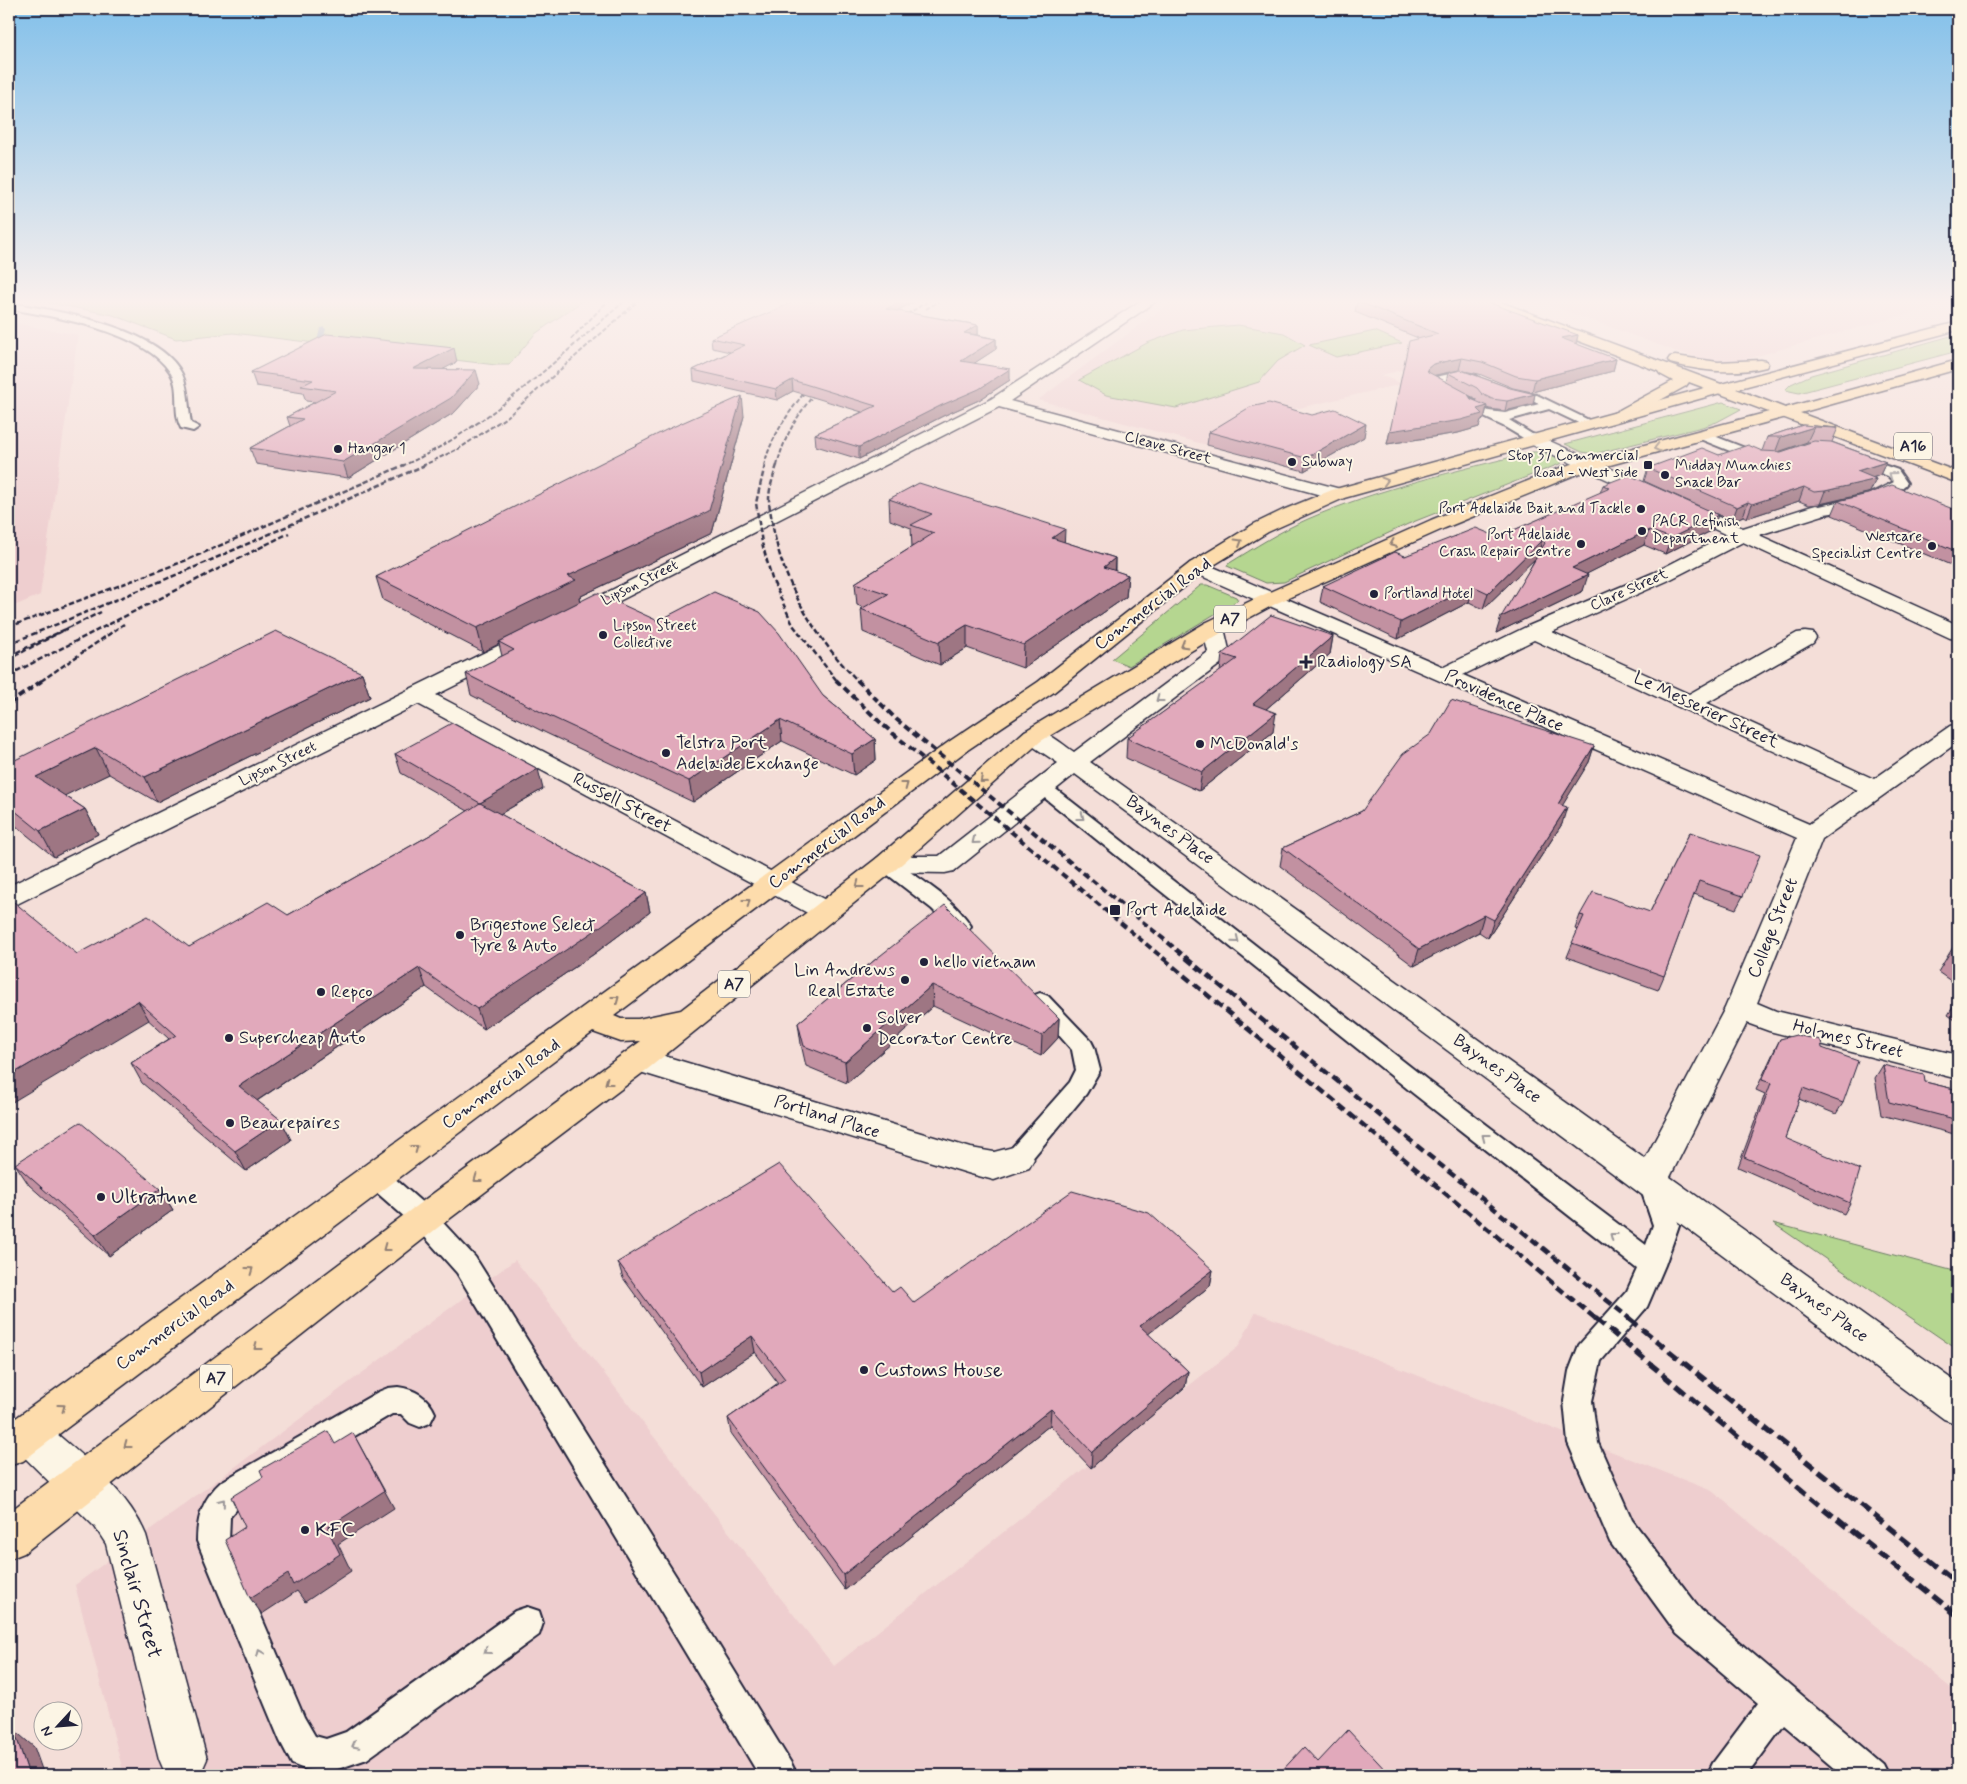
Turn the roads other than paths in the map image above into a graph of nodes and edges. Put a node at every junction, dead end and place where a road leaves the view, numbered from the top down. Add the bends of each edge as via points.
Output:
1 (180, 383) edge
2 (1024, 383) edge
3 (1433, 383) edge
4 (1681, 383) edge
5 (1703, 383) edge
6 (1740, 383) joint
7 (1889, 384) joint
8 (1719, 389) junction
9 (1500, 390) edge
10 (996, 402) junction
11 (1550, 405) junction
12 (1806, 407) junction
13 (1855, 408) dead end
14 (1784, 413) junction
15 (1618, 417) junction
16 (1506, 420) junction
17 (1753, 422) junction
18 (1591, 424) junction
19 (193, 427) dead end
20 (1704, 436) junction
21 (1534, 439) junction
22 (1895, 454) junction
23 (1847, 456) edge
24 (1776, 458) edge
25 (1958, 462) edge
26 (1588, 465) junction
27 (1958, 478) edge
28 (1338, 494) junction
29 (1816, 511) joint
30 (1743, 534) junction
31 (1197, 567) junction
32 (1270, 599) junction
33 (1213, 628) junction
34 (1534, 632) junction
35 (1958, 633) edge
36 (1805, 638) dead end
37 (1444, 674) junction
38 (1046, 687) junction
39 (419, 695) junction
40 (1690, 703) junction
41 (1958, 731) edge
42 (1033, 736) junction
43 (958, 746) junction
44 (1074, 762) junction
45 (1042, 787) junction
46 (1877, 789) junction
47 (1812, 835) junction
48 (886, 864) junction
49 (773, 883) junction
50 (9, 897) edge
51 (825, 912) junction
52 (974, 938) edge
53 (1023, 986) edge
54 (1740, 1008) junction
55 (592, 1017) junction
56 (692, 1017) junction
57 (638, 1060) junction
58 (1958, 1067) edge
59 (1016, 1159) joint
60 (376, 1178) junction
61 (1651, 1181) junction
62 (424, 1218) junction
63 (1652, 1266) junction
64 (1958, 1406) edge
65 (420, 1413) dead end
66 (18, 1440) edge
67 (78, 1483) junction
68 (9, 1538) edge
69 (527, 1623) dead end
70 (1782, 1699) junction
71 (183, 1767) edge
72 (779, 1775) edge
73 (1725, 1775) edge
74 (1870, 1775) edge

1 - 19 lane via 185,425
2 - 10 street, Lipson Street
3 - 16 lane via 1470,402 1473,408
4 - 15 main road
5 - 8 main road, A16
6 - 8 main road, Commercial Road
6 - 12 main road, A16
7 - 12 main road, A7
7 - 13 main road
8 - 14 main road, A16
8 - 15 main road, Commercial Road
9 - 11 lane via 1533,397
10 - 28 street, Cleave Street
10 - 39 street, Lipson Street
11 - 16 lane
11 - 18 lane
12 - 14 main road, A7
12 - 25 main road, A16
14 - 17 main road, A7
14 - 22 main road, A16
15 - 18 main road, Commercial Road
16 - 21 lane
17 - 20 main road, A7
17 - 22 main road via 1828,434
18 - 21 main road, Commercial Road
20 - 24 lane via 1757,458
20 -> 26 main road, A7
21 - 26 street
28 -> 21 main road, Commercial Road
22 - 27 main road, A16
29 -> 23 lane via 1870,498 1895,488 1900,482 1893,473
26 - 30 street
26 -> 32 main road, A7 via 1438,524
31 -> 28 main road, Commercial Road via 1261,528
29 - 30 street, Clare Street
30 - 34 street, Clare Street via 1665,574
30 - 35 street
31 - 32 street, Providence Place
31 - 38 main road, Commercial Road
32 - 33 main road, A7
32 - 37 street, Providence Place
33 -> 42 main road, A7
33 -> 44 street via 1219,654
34 - 37 street, Clare Street
34 - 40 street, Le Messerier Street
36 - 40 street
37 - 47 street, Providence Place
38 - 42 main road via 1052,703
38 - 43 main road, Commercial Road
39 - 49 street, Russell Street
39 - 50 street, Lipson Street
40 - 46 street, Le Messerier Street
41 - 46 street
42 - 43 main road via 1008,744
42 - 44 street, Baynes Place
42 -> 48 main road, A7
49 -> 43 main road, Commercial Road
44 - 45 street
44 - 61 street, Baynes Place
45 -> 48 street via 945,865
45 - 63 lane
46 - 47 street
47 - 54 street, College Street
48 -> 51 main road, A7
48 - 52 lane via 939,904
49 - 51 street, Russell Street
55 -> 49 main road, Commercial Road
51 - 56 main road, A7
53 - 59 lane via 1083,1047 1088,1070 1078,1088
54 - 58 street, Holmes Street via 1770,1020
54 - 61 street, College Street
55 - 56 main road via 614,1029 628,1030 646,1029
60 -> 55 main road, Commercial Road
56 - 57 main road, A7
57 - 59 street, Portland Place via 971,1161 994,1166
57 -> 62 main road, A7
60 - 62 lane
66 -> 60 main road, Commercial Road
61 - 63 lane via 1666,1225
61 - 64 street, Baynes Place
62 -> 67 main road, A7
62 - 72 lane via 466,1265
63 - 70 lane via 1637,1299 1588,1354 1578,1402 1583,1444 1621,1532 1689,1622
69 -> 65 lane via 355,1746 326,1756 304,1752 213,1541 212,1522 218,1504 232,1492 388,1401 402,1399 413,1404
66 - 67 street, Sinclair Street
67 - 68 main road, A7
67 - 71 street, Sinclair Street via 110,1512 124,1535
70 - 73 lane
70 - 74 lane

